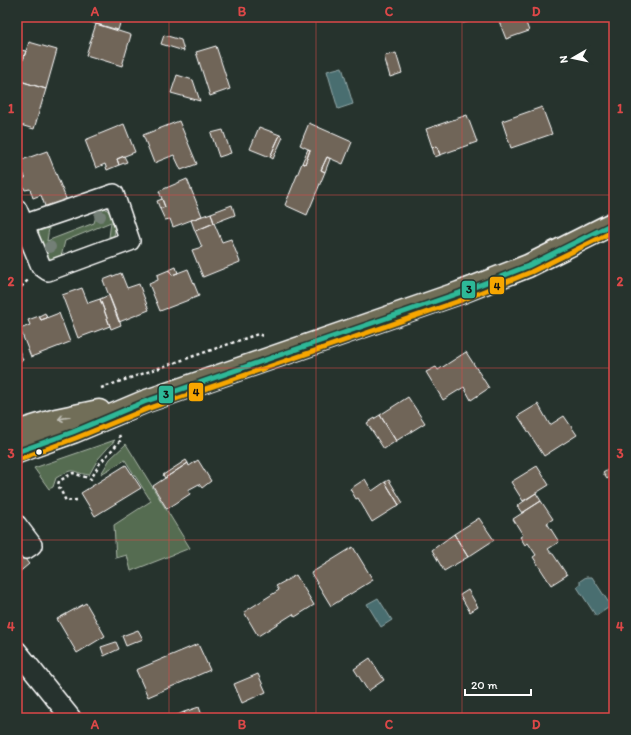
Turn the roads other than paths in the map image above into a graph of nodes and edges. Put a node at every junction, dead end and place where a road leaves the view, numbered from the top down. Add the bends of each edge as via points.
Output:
1 (20, 217) edge
2 (614, 223) edge
3 (144, 402) junction
4 (17, 432) edge
5 (17, 452) edge
6 (17, 525) edge
7 (17, 538) edge
8 (17, 650) edge
9 (71, 718) edge

1 - 1 street via 41,266 48,271 130,241 114,194
2 - 3 main road via 528,266 459,293
3 -> 4 main road via 56,420
3 - 5 main road
6 - 7 street via 32,545 26,550
8 - 9 street

